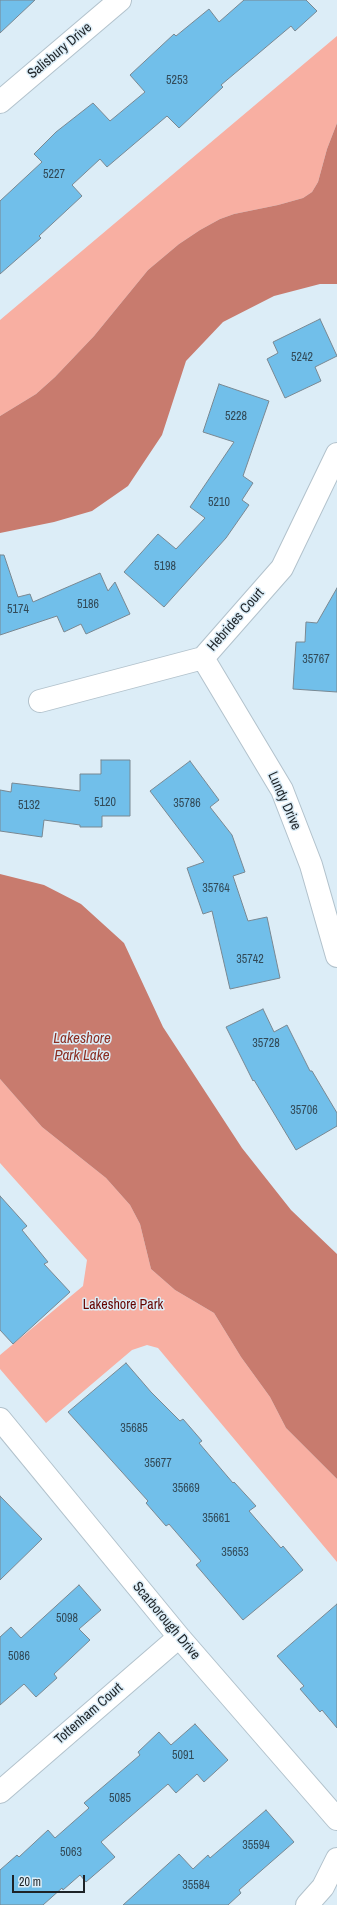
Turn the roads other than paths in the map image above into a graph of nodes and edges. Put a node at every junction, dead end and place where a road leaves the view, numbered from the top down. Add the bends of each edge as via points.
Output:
1 (120, 0) edge
2 (0, 102) edge
3 (337, 454) edge
4 (203, 658) junction
5 (40, 701) dead end
6 (334, 931) edge
7 (337, 956) edge
8 (0, 1419) edge
9 (179, 1637) junction
10 (0, 1792) edge
11 (337, 1819) edge
12 (337, 1859) edge
13 (307, 1905) edge

1 - 2 street, Salisbury Drive
3 - 4 street, Hebrides Court via 282,568
4 - 5 street, Hebrides Court
4 - 6 street, Lundy Drive via 282,790
6 - 7 street, Lundy Drive
8 - 9 street, Scarborough Drive
9 - 10 street, Tottenham Court
9 - 11 street, Scarborough Drive
12 - 13 street via 323,1887

